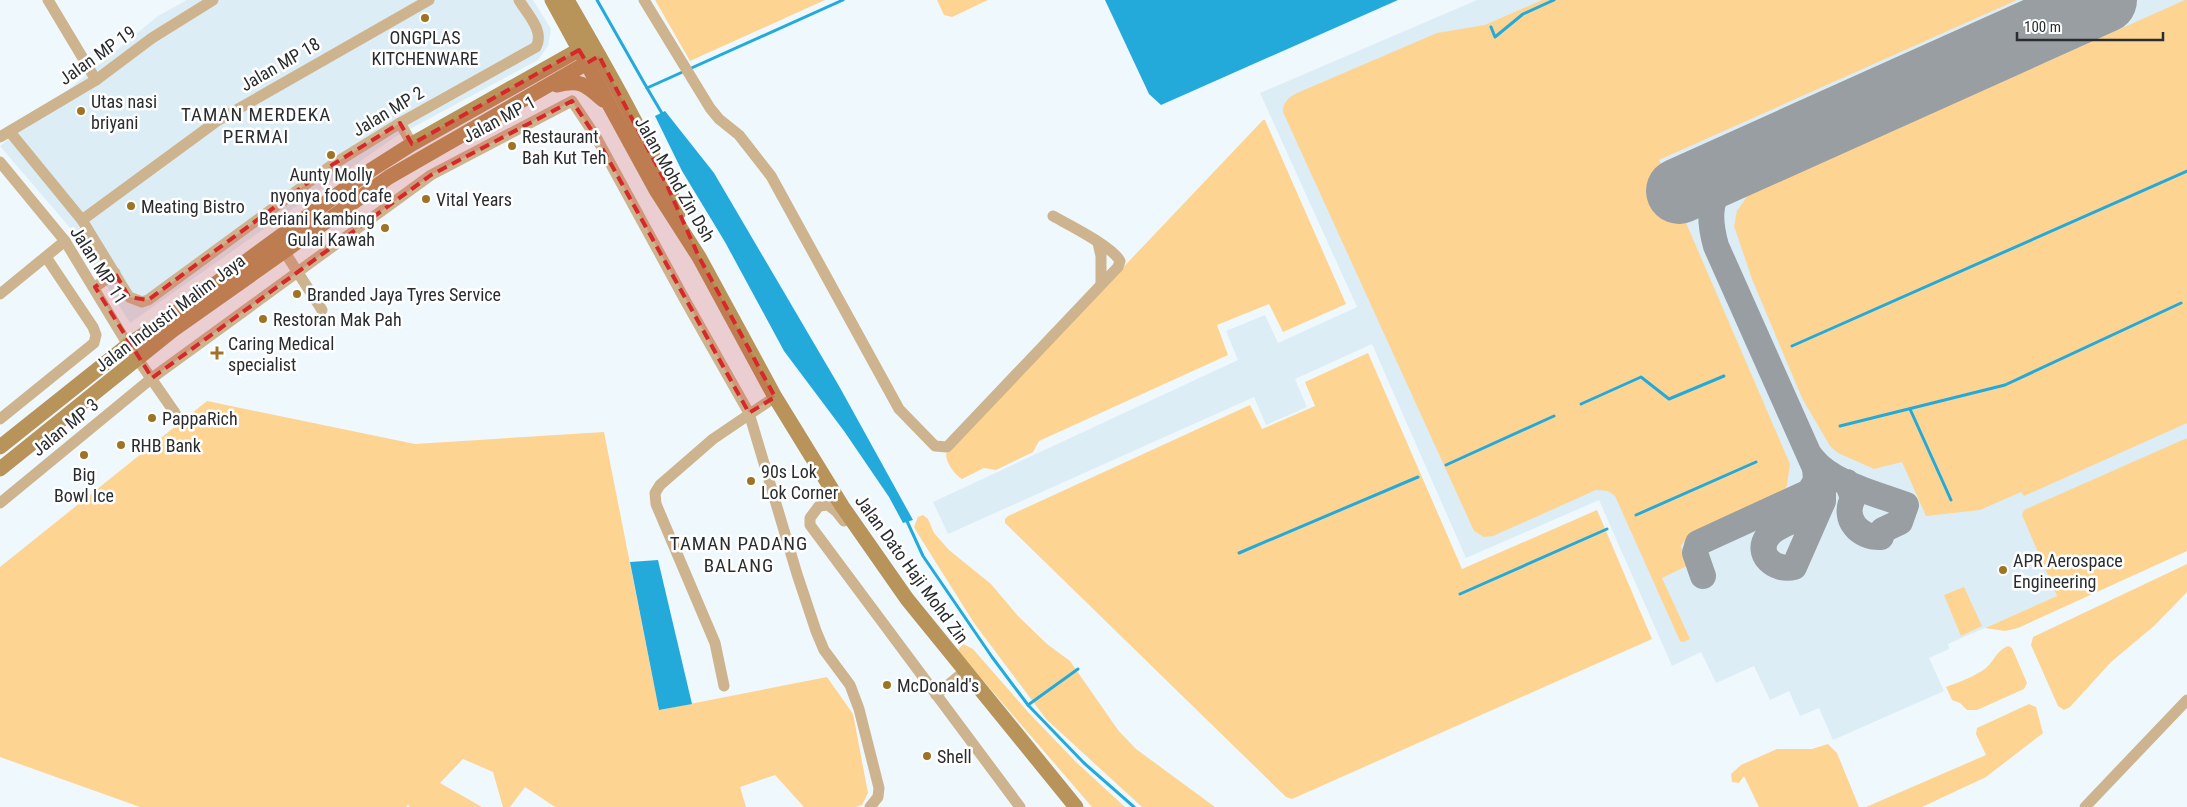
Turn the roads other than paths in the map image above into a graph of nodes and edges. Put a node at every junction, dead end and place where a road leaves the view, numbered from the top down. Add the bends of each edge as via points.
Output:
1 (48, 0) edge
2 (213, 0) edge
3 (428, 0) edge
4 (519, 0) edge
5 (552, 0) edge
6 (567, 0) edge
7 (644, 0) edge
8 (562, 17) junction
9 (585, 46) junction
10 (593, 60) junction
11 (536, 76) junction
12 (96, 80) junction
13 (550, 86) junction
14 (612, 107) junction
15 (400, 123) junction
16 (5, 134) edge
17 (412, 144) junction
18 (0, 162) edge
19 (1053, 216) dead end
20 (82, 220) junction
21 (65, 241) junction
22 (1098, 243) junction
23 (284, 251) junction
24 (46, 257) junction
25 (699, 257) junction
26 (298, 272) junction
27 (115, 273) junction
28 (1101, 284) junction
29 (94, 287) junction
30 (0, 294) edge
31 (322, 310) dead end
32 (133, 351) junction
33 (152, 378) junction
34 (775, 397) junction
35 (749, 413) junction
36 (177, 418) dead end
37 (0, 419) edge
38 (0, 447) edge
39 (0, 469) edge
40 (0, 503) edge
41 (880, 560) junction
42 (965, 671) junction
43 (724, 686) dead end
44 (936, 695) junction
45 (2187, 700) edge
46 (2087, 806) edge
47 (870, 807) edge
48 (1020, 807) edge
49 (1076, 807) edge

1 - 12 street
2 - 12 street, Jalan MP 19 via 152,38
3 - 20 street, Jalan MP 18 via 217,121
4 - 15 street, Jalan MP 2 via 540,34 536,47
5 - 8 main road, Jalan Mohd Zin Dsh
6 - 9 main road, Jalan Mohd Zin Dsh
7 - 28 street via 719,119 739,135 771,176 899,409 935,446 947,447
8 - 9 main road, Jalan Mohd Zin Dsh
8 - 11 main road via 562,48
9 - 10 main road, Jalan Mohd Zin Dsh
9 - 11 main road, Jalan Industri Malim Jaya
10 - 13 main road, Jalan Industri Malim Jaya
10 - 14 main road, Jalan Mohd Zin Dsh
10 - 25 main road, Jalan Mohd Zin Dsh via 666,183
11 - 17 main road, Jalan Industri Malim Jaya
12 - 16 street, Jalan MP 19
13 - 14 main road via 580,82
13 - 23 main road, Jalan Industri Malim Jaya via 389,177
14 - 25 main road, Jalan Mohd Zin Dsh via 656,190
15 - 17 street
15 - 27 street, Jalan MP 2 via 332,165 148,300 142,302 129,297
16 - 20 street
17 - 32 main road, Jalan Industri Malim Jaya via 371,170 166,320
18 - 21 street, Jalan MP 11
19 - 22 street
20 - 27 street
21 - 24 street
21 - 29 street, Jalan MP 11
22 - 28 street
22 - 28 street via 1120,261
23 - 26 street
23 - 32 main road, Jalan Industri Malim Jaya
24 - 30 street
24 - 37 street via 93,327 94,343
25 - 34 main road, Jalan Dato Haji Mohd Zin
26 - 31 street
26 - 33 street, Jalan MP 1
26 - 35 street, Jalan MP 1 via 432,174 572,102 596,137
27 - 29 street
29 - 32 street, Jalan MP 11
32 - 33 street, Jalan MP 11
32 - 38 main road, Jalan Industri Malim Jaya
32 - 39 main road, Jalan Industri Malim Jaya
33 - 36 street, Jalan MP 11
33 - 40 street, Jalan MP 3
34 - 35 street
34 - 41 main road, Jalan Dato Haji Mohd Zin via 842,506
35 - 43 street via 660,485 655,498 715,643
35 - 47 street via 816,631 824,650 850,685 860,709 879,788 878,797
41 - 42 main road, Jalan Dato Haji Mohd Zin
41 - 44 street via 863,547 828,505 819,506 813,512 810,525
42 - 44 street
42 - 49 main road, Jalan Dato Haji Mohd Zin
44 - 48 street
45 - 46 street

